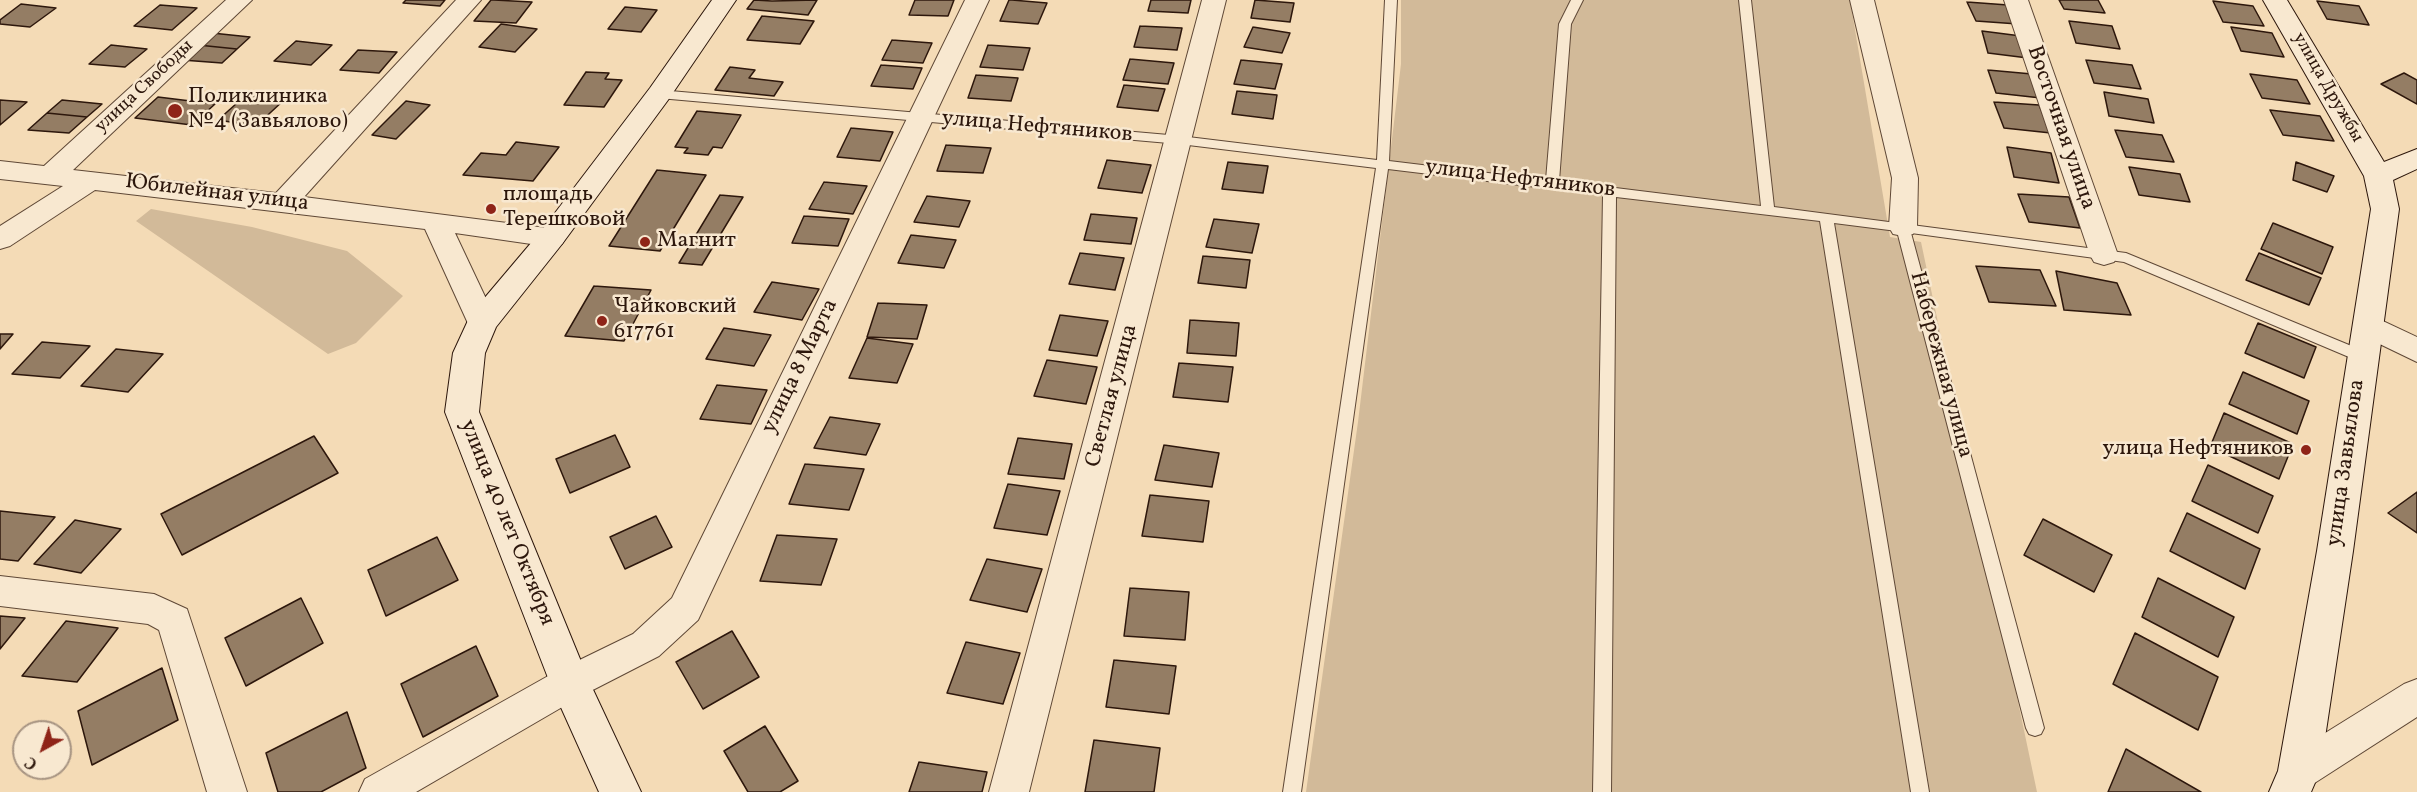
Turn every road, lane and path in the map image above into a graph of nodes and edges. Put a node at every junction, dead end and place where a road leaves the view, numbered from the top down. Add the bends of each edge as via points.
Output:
1 (240, 0) edge
2 (469, 0) edge
3 (724, 0) edge
4 (977, 0) edge
5 (1214, 0) edge
6 (1391, 0) edge
7 (1577, 0) edge
8 (1745, 0) edge
9 (1862, 0) edge
10 (2016, 0) edge
11 (2276, 0) edge
12 (659, 94) junction
13 (920, 117) junction
14 (1180, 140) junction
15 (2417, 158) edge
16 (1383, 163) junction
17 (0, 170) edge
18 (51, 175) junction
19 (2378, 176) junction
20 (93, 179) junction
21 (1552, 184) junction
22 (1610, 191) junction
23 (284, 202) junction
24 (1768, 210) junction
25 (1826, 217) junction
26 (435, 221) junction
27 (1903, 227) junction
28 (552, 237) junction
29 (0, 239) edge
30 (2104, 255) junction
31 (482, 322) junction
32 (2366, 341) junction
33 (2417, 351) edge
34 (0, 591) edge
35 (570, 683) junction
36 (2417, 696) edge
37 (2035, 728) dead end
38 (2295, 781) edge
39 (227, 792) edge
40 (379, 792) edge
41 (620, 792) edge
42 (1009, 792) edge
43 (1292, 792) edge
44 (1602, 792) edge
45 (1920, 792) edge

1 - 18 street, улица Свободы
2 - 23 street
3 - 12 street, улица 40 лет Октября
4 - 13 street, улица 8 Марта
5 - 14 street, Светлая улица
6 - 16 lane
7 - 21 lane via 1565,24
8 - 24 lane
9 - 27 street, Набережная улица via 1905,178
10 - 30 street, Восточная улица
11 - 19 street, улица Дружбы
12 - 13 lane, улица Нефтяников
12 - 28 street, улица 40 лет Октября
13 - 14 lane, улица Нефтяников
13 - 35 street, улица 8 Марта via 685,609 646,645
14 - 16 lane, улица Нефтяников
14 - 42 street, Светлая улица
15 - 19 street
16 - 21 lane, улица Нефтяников
16 - 43 lane
17 - 18 street, Юбилейная улица
18 - 20 street, Юбилейная улица
19 - 32 street, улица Завьялова via 2385,209
20 - 23 street, Юбилейная улица
20 - 29 street
21 - 22 lane, улица Нефтяников
22 - 24 lane, улица Нефтяников
22 - 44 lane
23 - 26 street, Юбилейная улица
24 - 25 lane, улица Нефтяников
25 - 27 lane, улица Нефтяников
25 - 45 lane
26 - 28 street, Юбилейная улица
26 - 31 street
27 - 30 lane, улица Нефтяников
27 - 37 lane, Набережная улица
28 - 31 street, улица 40 лет Октября
30 - 32 lane, улица Нефтяников via 2126,258
31 - 35 street, улица 40 лет Октября via 469,353 462,412
32 - 33 street, улица Нефтяников
32 - 38 street, улица Завьялова
34 - 39 street via 154,609 174,620
35 - 40 street, улица 8 Марта
35 - 41 street, улица 40 лет Октября
36 - 38 street

